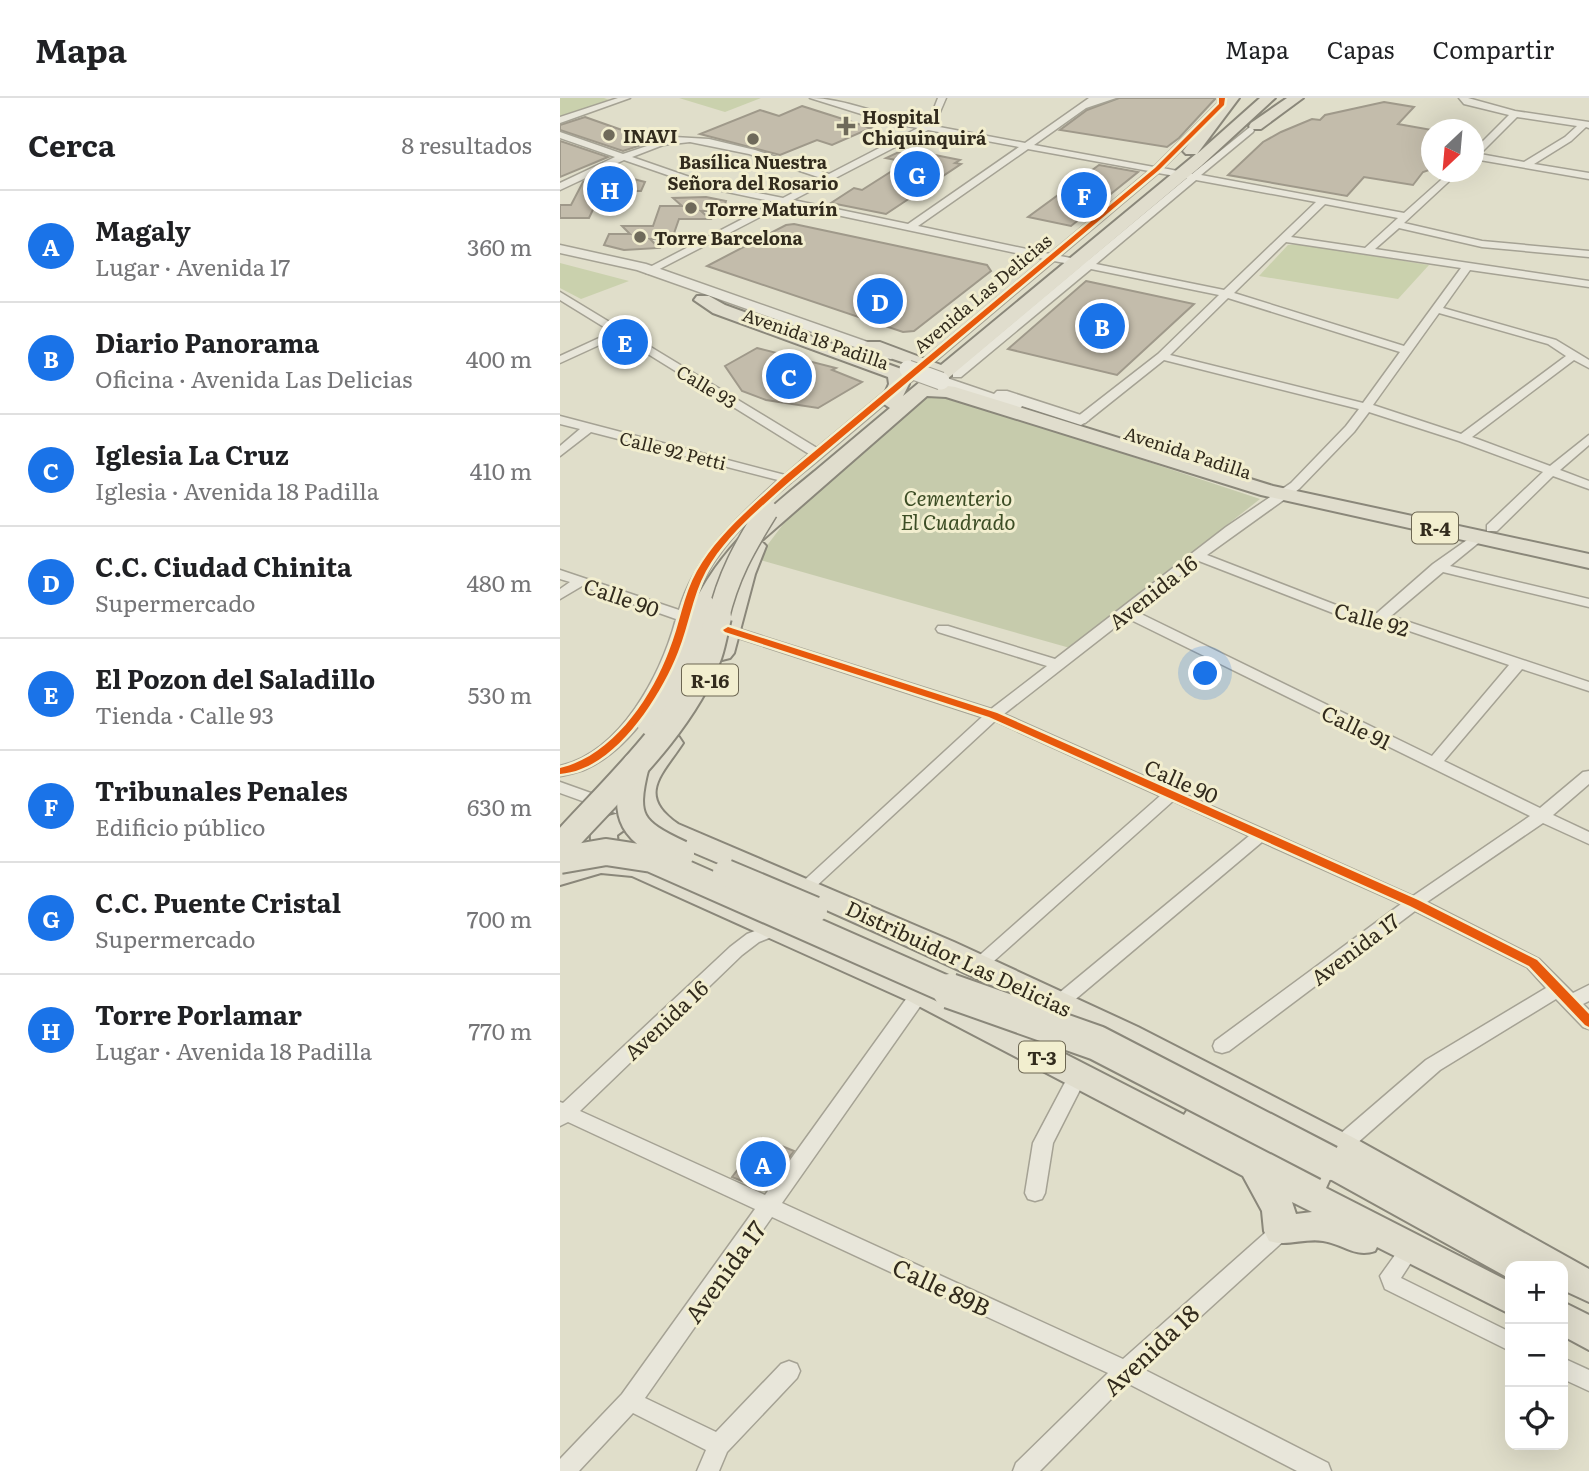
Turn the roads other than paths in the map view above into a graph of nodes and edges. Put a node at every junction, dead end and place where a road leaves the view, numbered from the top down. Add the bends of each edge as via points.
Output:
1 (814, 98) edge
2 (942, 98) edge
3 (1094, 98) edge
4 (1223, 98) edge
5 (1233, 98) edge
6 (1251, 98) edge
7 (1296, 98) edge
8 (1307, 98) edge
9 (1463, 98) edge
10 (620, 99) edge
11 (1110, 100) edge
12 (1273, 104) edge
13 (1082, 107) junction
14 (1515, 114) junction
15 (560, 120) edge
16 (1587, 124) edge
17 (927, 127) junction
18 (560, 135) edge
19 (1027, 145) junction
20 (1484, 145) edge
21 (1484, 157) edge
22 (626, 158) junction
23 (1526, 165) junction
24 (1180, 169) junction
25 (1589, 176) edge
26 (830, 178) junction
27 (1444, 182) edge
28 (560, 187) edge
29 (1324, 200) junction
30 (786, 201) junction
31 (1405, 216) junction
32 (1395, 224) junction
33 (912, 226) junction
34 (1284, 239) junction
35 (1366, 251) junction
36 (560, 252) edge
37 (1589, 254) edge
38 (560, 259) edge
39 (669, 261) junction
40 (1068, 261) junction
41 (1467, 267) junction
42 (650, 271) junction
43 (673, 279) junction
44 (1589, 284) edge
45 (1227, 294) junction
46 (563, 300) edge
47 (703, 300) junction
48 (735, 302) junction
49 (1436, 309) junction
50 (809, 330) junction
51 (620, 332) junction
52 (1406, 350) junction
53 (1574, 355) junction
54 (1162, 356) junction
55 (560, 360) edge
56 (1589, 365) edge
57 (939, 369) junction
58 (922, 390) junction
59 (895, 393) junction
60 (1366, 407) junction
61 (1039, 411) junction
62 (1081, 419) junction
63 (560, 420) edge
64 (588, 428) junction
65 (1464, 438) junction
66 (1589, 439) edge
67 (1108, 440) junction
68 (560, 452) edge
69 (818, 454) junction
70 (1550, 471) junction
71 (787, 479) junction
72 (1589, 485) edge
73 (1288, 490) junction
74 (769, 516) junction
75 (1485, 533) junction
76 (1589, 549) edge
77 (1197, 556) junction
78 (1589, 561) edge
79 (1438, 567) junction
80 (560, 574) edge
81 (580, 581) junction
82 (560, 595) edge
83 (1589, 603) edge
84 (695, 611) junction
85 (1126, 612) junction
86 (1381, 617) junction
87 (943, 629) dead end
88 (727, 630) junction
89 (1519, 663) junction
90 (1058, 665) junction
91 (1589, 687) edge
92 (993, 715) junction
93 (637, 763) junction
94 (1433, 764) junction
95 (560, 771) edge
96 (1589, 776) edge
97 (560, 787) edge
98 (1169, 796) junction
99 (1540, 817) junction
100 (560, 823) edge
101 (660, 825) junction
102 (560, 834) edge
103 (1260, 835) junction
104 (1589, 839) edge
105 (560, 847) edge
106 (560, 860) edge
107 (622, 864) junction
108 (560, 876) edge
109 (809, 898) junction
110 (1414, 903) junction
111 (776, 929) junction
112 (979, 965) junction
113 (1589, 992) edge
114 (920, 993) junction
115 (1565, 996) junction
116 (1059, 1003) junction
117 (1589, 1022) edge
118 (1222, 1046) dead end
119 (1078, 1076) junction
120 (562, 1114) edge
121 (1335, 1155) junction
122 (1255, 1167) junction
123 (1035, 1193) dead end
124 (771, 1206) junction
125 (1281, 1231) junction
126 (1402, 1261) junction
127 (1509, 1261) edge
128 (1544, 1261) edge
129 (1568, 1275) edge
130 (1505, 1280) edge
131 (1589, 1287) edge
132 (1568, 1295) edge
133 (1505, 1296) edge
134 (1505, 1306) edge
135 (1589, 1306) edge
136 (1568, 1320) edge
137 (1568, 1331) edge
138 (1589, 1334) edge
139 (1505, 1340) edge
140 (1589, 1341) edge
141 (1568, 1370) edge
142 (789, 1371) dead end
143 (1125, 1371) junction
144 (1589, 1381) edge
145 (630, 1401) junction
146 (719, 1445) junction
147 (564, 1471) edge
148 (708, 1471) edge
149 (1024, 1471) edge
150 (1320, 1471) edge

1 - 17 street
2 - 17 street
3 - 11 street
3 - 13 street
4 - 24 street, Avenida Las Delicias / R-16
5 - 24 main road
6 - 24 main road, Avenida Las Delicias / R-16
7 - 12 main road
8 - 12 main road
9 - 14 street
10 - 15 street
11 - 13 street
12 - 24 main road, Avenida Las Delicias / R-16
12 - 24 main road via 1250,130
13 - 19 street
14 - 16 street
14 - 20 street
16 - 23 street
17 - 19 street
17 - 26 street
18 - 22 street
19 - 24 street
19 - 33 street
21 - 23 street
22 - 26 street via 697,141
22 - 28 street
22 - 30 street via 702,184
23 - 25 street
24 - 29 street
24 - 40 main road, Avenida Las Delicias / R-16
24 - 40 street, Avenida Las Delicias / R-16
26 - 30 street
27 - 31 street
29 - 31 street
29 - 34 street
30 - 33 street
30 - 39 street
31 - 32 street
32 - 35 street
32 - 37 street via 1482,244
33 - 40 street
34 - 35 street
34 - 45 street
35 - 41 street
36 - 42 street, Avenida 18 Padilla
38 - 47 street, Avenida 18 Padilla
39 - 42 street
39 - 43 street via 666,273
40 - 45 street
40 - 57 main road, Avenida Las Delicias / R-16
40 - 57 street, Avenida Las Delicias / R-16
41 - 44 street
41 - 49 street, Avenida 16
42 - 43 street, Avenida 18 Padilla
43 - 48 street, Avenida 18 Padilla
45 - 52 street
45 - 54 street
46 - 51 street, Calle 93
47 - 50 street, Avenida 18 Padilla
47 - 59 main road via 887,368 897,374
48 - 50 street, Avenida 18 Padilla
48 - 57 main road via 760,306
49 - 52 street, Avenida 16
49 - 53 street via 1552,342
50 - 61 street, Avenida 18 Padilla
51 - 55 street
51 - 69 street, Calle 93
52 - 60 street, Avenida 16
53 - 56 street
53 - 65 street
54 - 60 street
54 - 62 street
57 - 58 main road, Avenida Las Delicias / R-16
57 - 59 main road
57 - 62 main road, Avenida Padilla
58 - 67 main road, Avenida Padilla via 948,391
58 - 74 main road, Avenida Las Delicias / R-16
59 - 69 street, R-16
59 - 74 main road, R-16 via 803,476
60 - 65 street
60 - 73 street, Avenida 16
61 - 62 street, Avenida 18 Padilla
61 - 67 street, Avenida 18 Padilla / R-4
62 - 73 main road, Avenida Padilla / R-4
63 - 64 street, Calle 92 Petti
64 - 68 street
64 - 71 street, Calle 92 Petti
65 - 70 street
66 - 70 street
67 - 73 main road, Avenida Padilla / R-4
69 - 71 street, R-16
70 - 72 street
70 - 75 street
71 - 84 street, R-16 via 712,557 695,583
73 - 75 main road, R-4
73 - 77 street, Avenida 16
74 - 84 main road, R-16
74 - 88 main road, Distribuidor Las Delicias / R-16 via 751,551
74 - 93 main road, R-16, bridge via 739,555 725,589 709,654 689,695
75 - 76 main road, R-4
75 - 78 main road, R-4
75 - 79 street
77 - 85 street, Avenida 16
77 - 86 street, Calle 92 via 1361,619
79 - 83 street
79 - 86 street
80 - 81 street, Calle 90
81 - 82 street
81 - 84 street, Calle 90
84 - 95 street, R-16 via 650,695 623,732 594,758 572,771
84 - 100 main road, R-16, bridge via 667,695 650,722
85 - 90 street, Avenida 16
85 - 94 street, Calle 91
86 - 89 street, Calle 92
87 - 90 street
88 - 92 street, Calle 90
88 - 101 main road, Distribuidor Las Delicias / R-16 via 720,660 705,691 649,768 641,792 643,807
89 - 91 street, Calle 92
89 - 94 street
90 - 92 street, Avenida 16
92 - 98 street, Calle 90
92 - 109 street, Avenida 16
93 - 105 main road, R-16, bridge
93 - 109 main road, bridge via 628,794 628,810 637,831 653,841
94 - 99 street, Calle 91
96 - 99 street, Avenida 17
97 - 101 street
98 - 103 street, Calle 90
98 - 112 street
99 - 104 street, Calle 91
99 - 110 street, Avenida 17
101 - 107 main road via 629,818 605,832 603,846
101 - 109 main road, Distribuidor Las Delicias
102 - 107 street
103 - 110 street, Calle 90
103 - 116 street
106 - 121 main road, bridge via 586,852 652,859 939,987 1097,1043
107 - 108 main road, T-3 via 600,864
107 - 111 main road, T-3
109 - 112 main road, Distribuidor Las Delicias
109 - 130 main road via 954,974 1086,1061
110 - 115 street, Calle 90 via 1533,963
110 - 118 street, Avenida 17
111 - 114 main road, T-3
111 - 120 street, Avenida 16 via 736,951
112 - 116 main road, Distribuidor Las Delicias
113 - 115 street
114 - 119 main road, T-3
114 - 124 street, Avenida 17
115 - 117 street, Calle 90
115 - 121 street via 1433,1065
116 - 121 main road, Distribuidor Las Delicias via 1197,1071
119 - 122 main road, T-3
119 - 123 street via 1043,1143
120 - 124 street, Calle 89B
121 - 127 main road
121 - 128 main road, Distribuidor Las Delicias
122 - 125 main road via 1279,1210
122 - 133 main road, T-3
124 - 143 street, Calle 89B
124 - 145 street, Avenida 17
125 - 126 main road via 1304,1224 1337,1228
125 - 143 street, Avenida 18
126 - 134 main road
126 - 139 street via 1390,1276 1392,1283
129 - 131 main road
132 - 135 main road
136 - 138 main road
137 - 140 main road
141 - 144 street
142 - 146 street
143 - 149 street, Avenida 18
143 - 150 street, Calle 89B
145 - 146 street
145 - 147 street, Avenida 17
146 - 148 street

